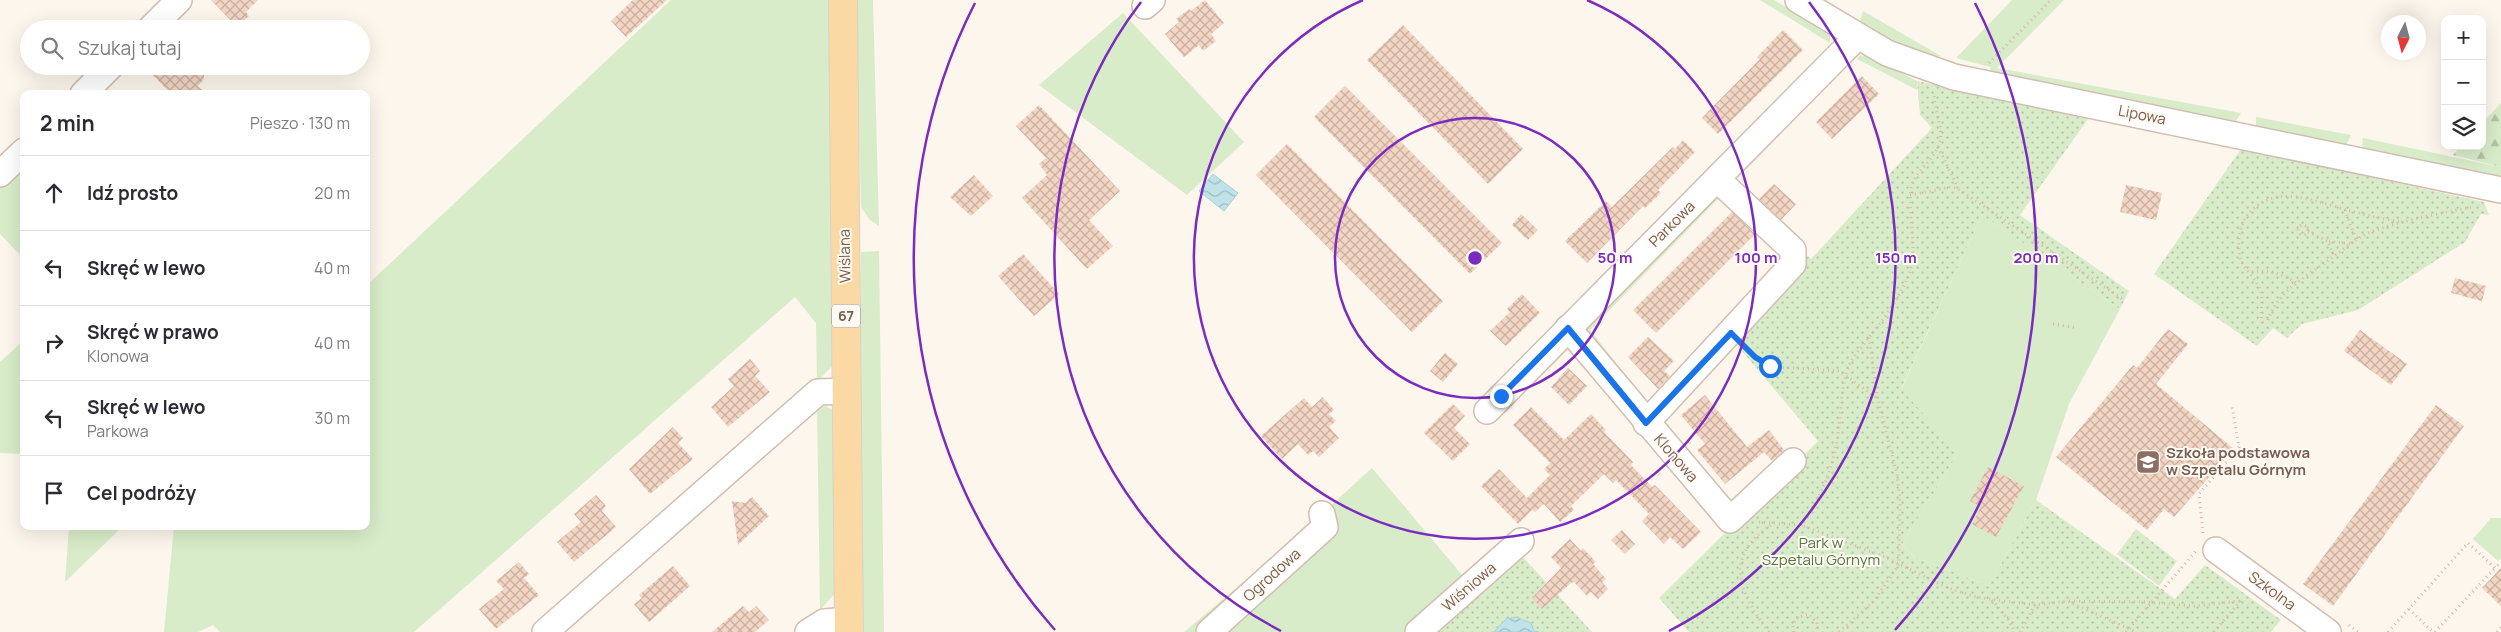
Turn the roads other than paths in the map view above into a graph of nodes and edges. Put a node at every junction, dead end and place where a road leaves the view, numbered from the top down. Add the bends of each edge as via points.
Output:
1 (180, 0) edge
2 (843, 0) edge
3 (1798, 0) edge
4 (159, 20) edge
5 (1857, 37) junction
6 (102, 75) edge
7 (87, 90) edge
8 (20, 155) edge
9 (0, 174) edge
10 (1717, 179) junction
11 (2501, 190) edge
12 (1568, 328) junction
13 (847, 390) junction
14 (1487, 411) dead end
15 (1646, 423) junction
16 (1793, 461) dead end
17 (1322, 514) dead end
18 (1521, 542) dead end
19 (2206, 547) road end
20 (849, 626) edge
21 (545, 632) edge
22 (808, 632) edge
23 (1209, 632) edge
24 (1418, 632) edge
25 (2328, 632) edge

1 - 4 street
2 - 13 main road, Wiślana / 67
3 - 5 street, Lipowa
5 - 10 street, Parkowa
5 - 11 street, Lipowa via 1887,53 1971,81
6 - 7 street
8 - 9 street
10 - 12 street, Parkowa
10 - 15 street via 1794,250 1793,264
12 - 14 street, Parkowa
12 - 15 street, Klonowa
13 - 20 main road, Wiślana / 67
13 - 21 street via 818,392
15 - 16 street, Klonowa via 1730,520
17 - 23 street, Ogrodowa via 1325,527
18 - 24 street, Wiśniowa
19 - 25 street, Szkolna
20 - 22 street via 824,622

